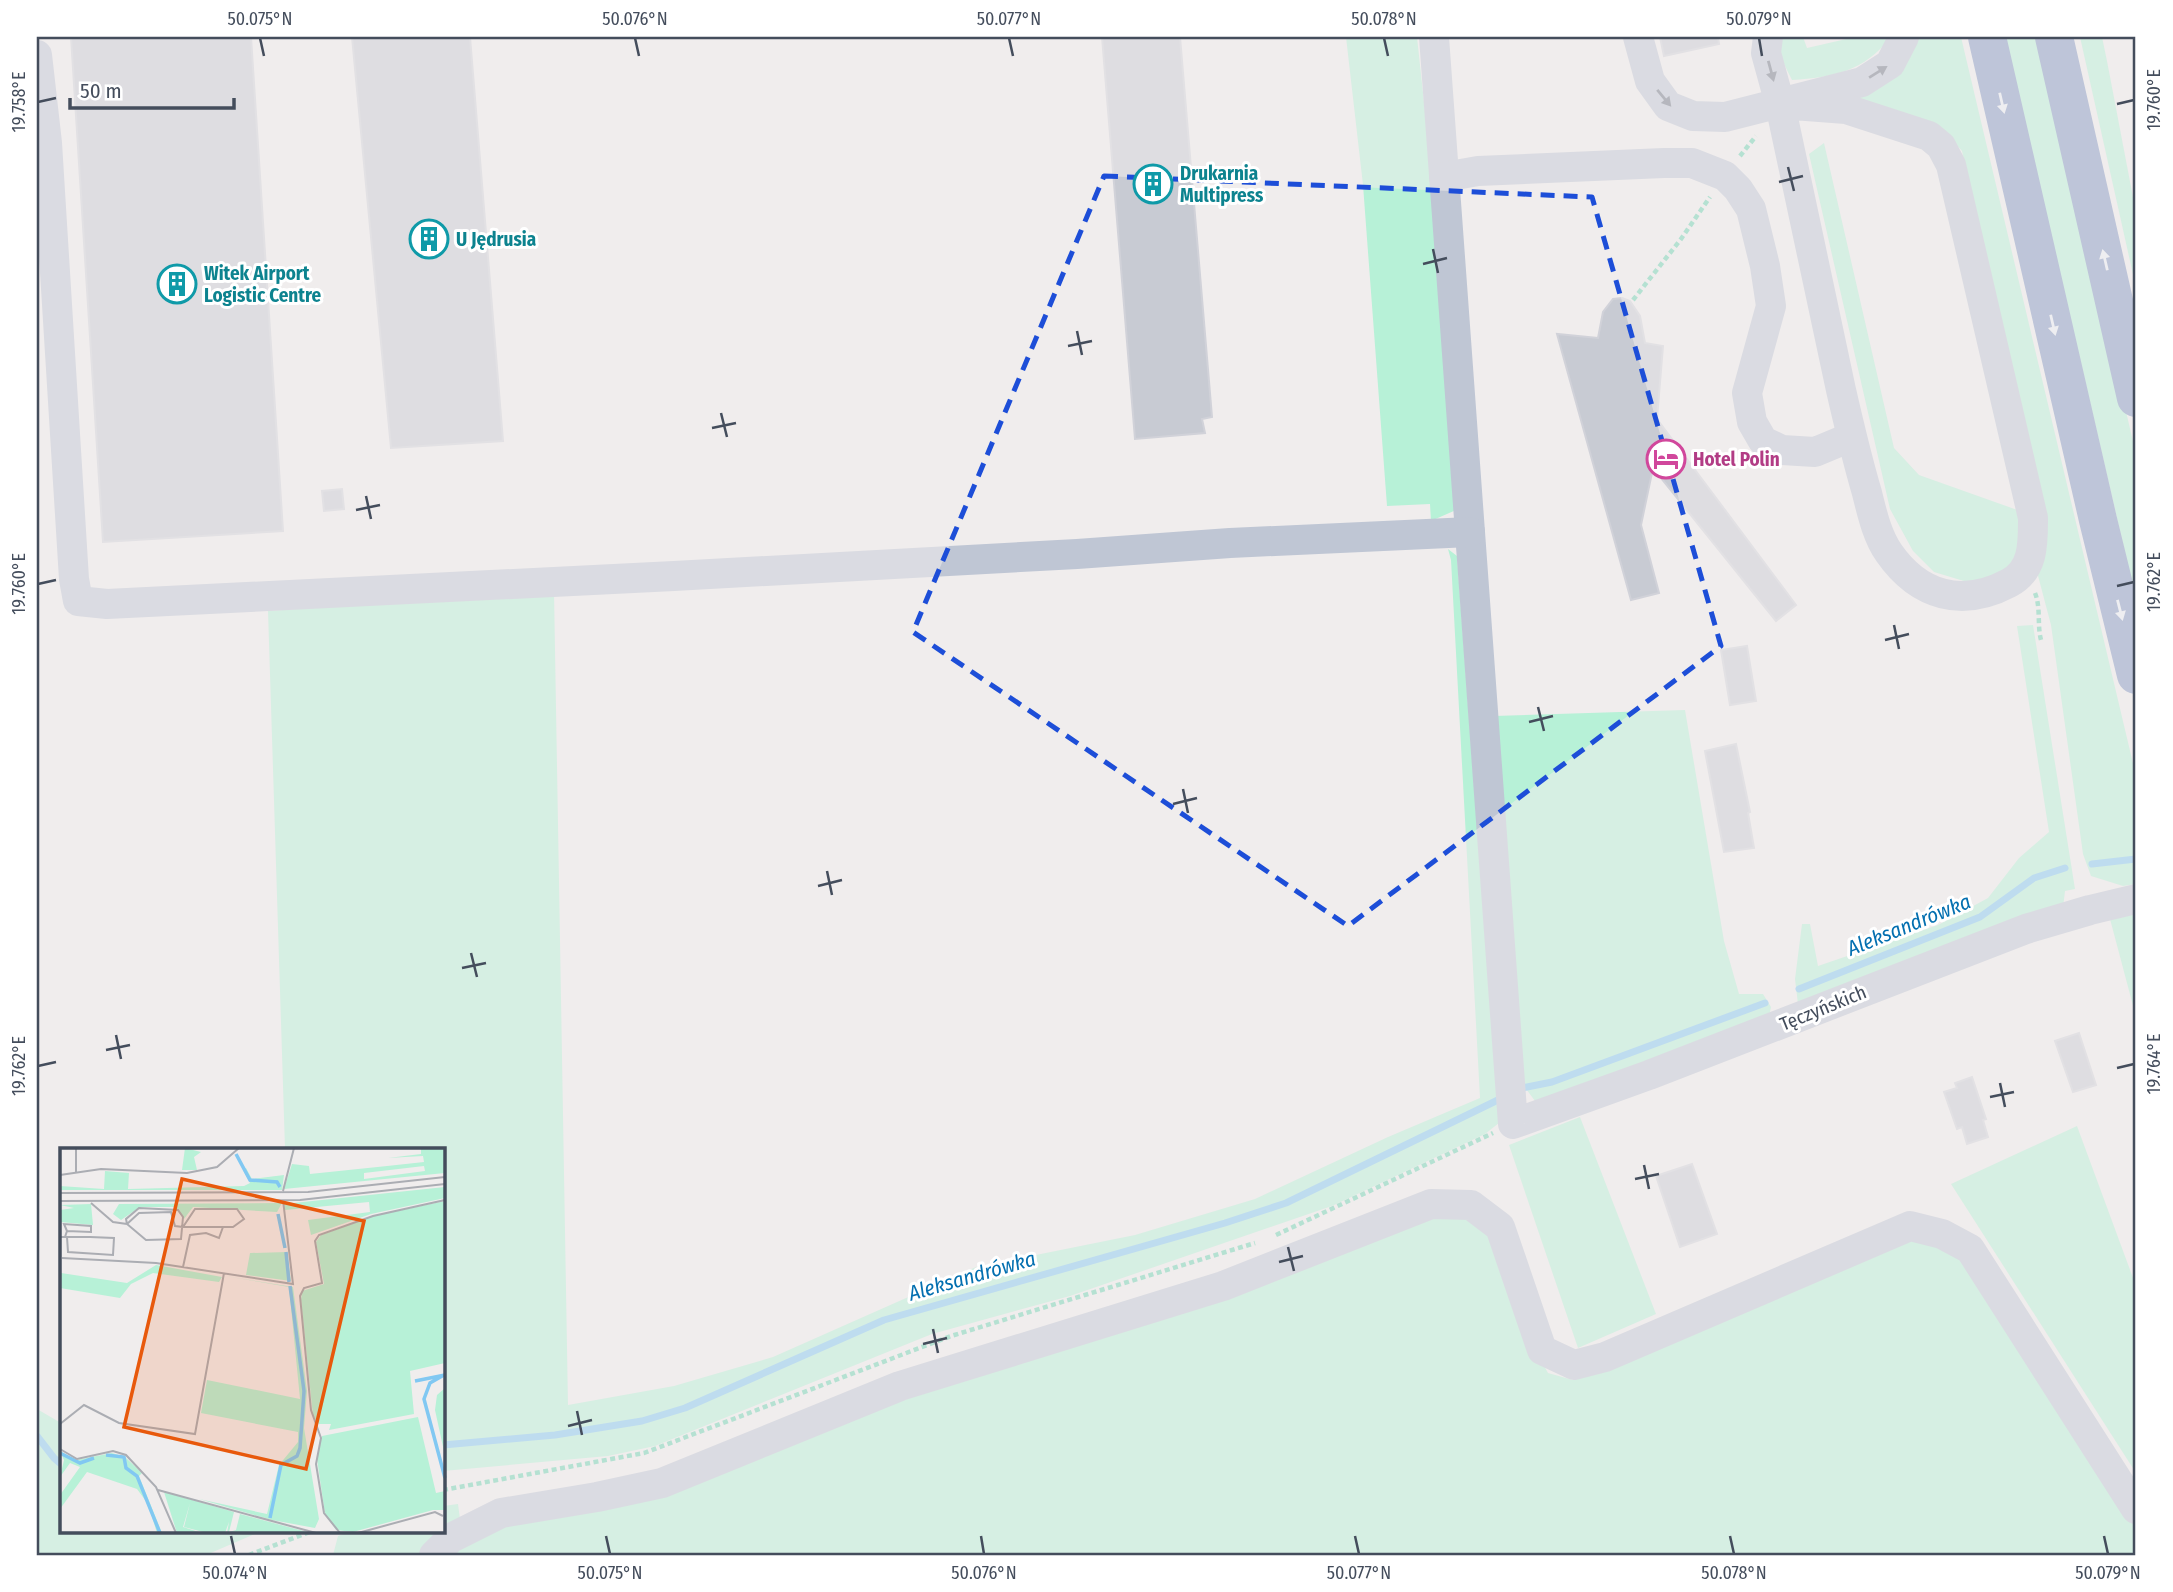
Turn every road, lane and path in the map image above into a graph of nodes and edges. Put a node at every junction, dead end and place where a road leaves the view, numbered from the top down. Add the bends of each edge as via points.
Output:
1 (1434, 37) edge
2 (1638, 37) edge
3 (1768, 37) edge
4 (1905, 37) edge
5 (1987, 37) edge
6 (2054, 37) edge
7 (37, 55) edge
8 (1780, 104) junction
9 (1725, 176) junction
10 (1444, 177) junction
11 (1633, 300) dead end
12 (2136, 398) edge
13 (1851, 437) junction
14 (1470, 532) junction
15 (2038, 629) dead end
16 (2041, 640) dead end
17 (2136, 675) edge
18 (2136, 899) edge
19 (1513, 1124) junction
20 (444, 1490) edge
21 (2136, 1509) edge
22 (309, 1532) edge
23 (249, 1555) edge
24 (434, 1555) edge

1 - 10 street
2 -> 8 street via 1650,81 1668,106 1693,116 1726,117
3 -> 8 street via 1766,53
8 -> 4 street via 1862,82 1890,64
5 -> 17 highway
12 -> 6 highway
7 - 14 street via 78,601 107,604 435,588
8 - 9 path
8 - 13 street
8 - 13 street via 1846,109 1929,136 1941,146 1951,165 2033,518 2029,564 2012,582 1960,598 1910,577 1888,551 1874,519
9 - 10 street via 1692,163 1664,163 1478,171
9 - 11 path
9 - 13 street via 1751,209 1771,306 1747,393 1752,422 1763,441 1782,450 1815,452
10 - 14 street
14 - 19 street
15 - 16 path
18 - 19 street, Tęczyńskich via 2026,929
19 - 20 path via 1265,1241 951,1336 644,1453
21 - 24 street via 1970,1249 1942,1234 1910,1226 1605,1357 1574,1365 1542,1350 1500,1227 1471,1205 1430,1204 1223,1286 900,1387 662,1483 500,1513 451,1538
22 - 23 path

